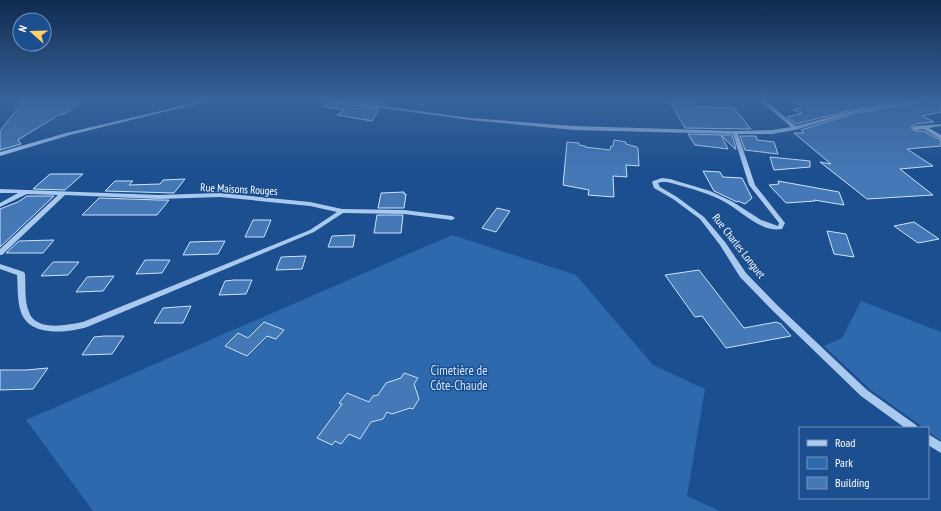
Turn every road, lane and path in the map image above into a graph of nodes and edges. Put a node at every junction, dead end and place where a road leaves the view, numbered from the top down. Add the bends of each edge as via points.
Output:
1 (111, 124) edge
2 (526, 124) edge
3 (790, 124) edge
4 (810, 124) edge
5 (941, 125) edge
6 (924, 127) junction
7 (795, 128) junction
8 (916, 128) dead end
9 (735, 133) junction
10 (941, 137) edge
11 (0, 154) edge
12 (0, 191) edge
13 (26, 192) junction
14 (64, 193) junction
15 (0, 205) edge
16 (342, 211) junction
17 (452, 218) dead end
18 (0, 253) edge
19 (0, 266) edge
20 (912, 427) edge
21 (929, 440) edge
22 (941, 448) edge

1 - 11 street
2 - 9 street via 574,128
3 - 7 street
4 - 7 street
5 - 6 street
6 - 8 street
6 - 10 street
7 - 9 street via 772,132
9 - 20 street, Rue Charles Longuet via 752,185 782,223 780,228 766,226 731,202 682,183 662,179 655,182 657,188 702,218 743,275 774,308 864,393
12 - 13 street, Rue Maisons Rouges
13 - 14 street, Rue Maisons Rouges
13 - 15 street
14 - 16 street, Rue Maisons Rouges via 159,197 220,195 310,204
14 - 18 street
16 - 17 street, Rue Maisons Rouges via 404,212
16 - 19 street via 312,231 84,325 54,330 35,325 25,314 21,274
21 - 22 street

